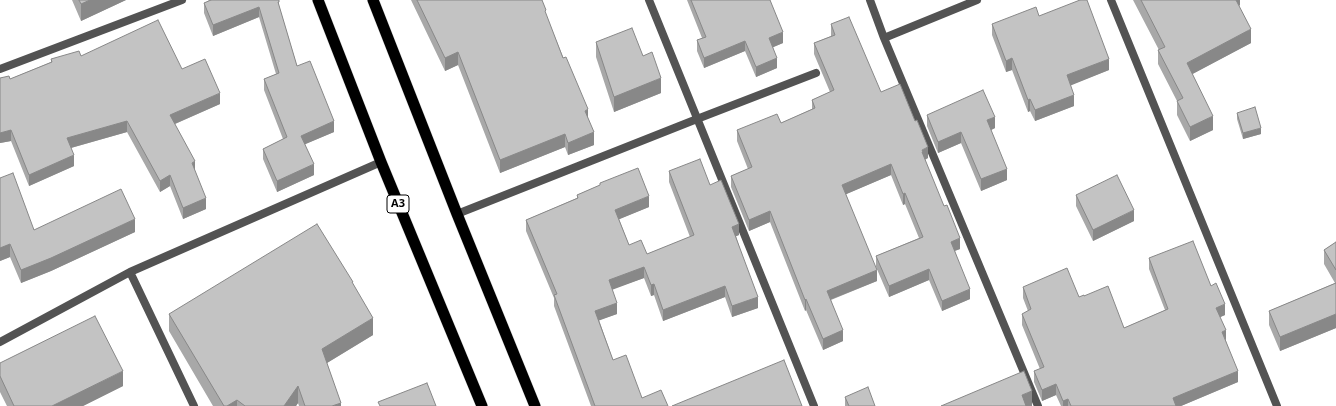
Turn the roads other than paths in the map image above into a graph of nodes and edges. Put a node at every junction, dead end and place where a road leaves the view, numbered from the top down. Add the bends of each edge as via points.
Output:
1 (182, 0) edge
2 (318, 0) edge
3 (373, 0) edge
4 (649, 0) edge
5 (870, 0) edge
6 (977, 0) edge
7 (1111, 0) edge
8 (884, 38) junction
9 (0, 69) edge
10 (816, 73) dead end
11 (697, 119) junction
12 (381, 162) junction
13 (457, 214) junction
14 (130, 272) junction
15 (0, 342) edge
16 (194, 406) edge
17 (482, 406) edge
18 (535, 406) edge
19 (814, 406) edge
20 (1038, 406) edge
21 (1277, 406) edge

1 - 9 street
2 - 12 highway, A3
3 - 13 highway
4 - 11 street
5 - 8 street
6 - 8 street
7 - 21 street
8 - 20 street
10 - 11 street
11 - 13 street
11 - 19 street
12 - 14 street
12 - 17 highway, A3
13 - 18 highway
14 - 15 street
14 - 16 street

